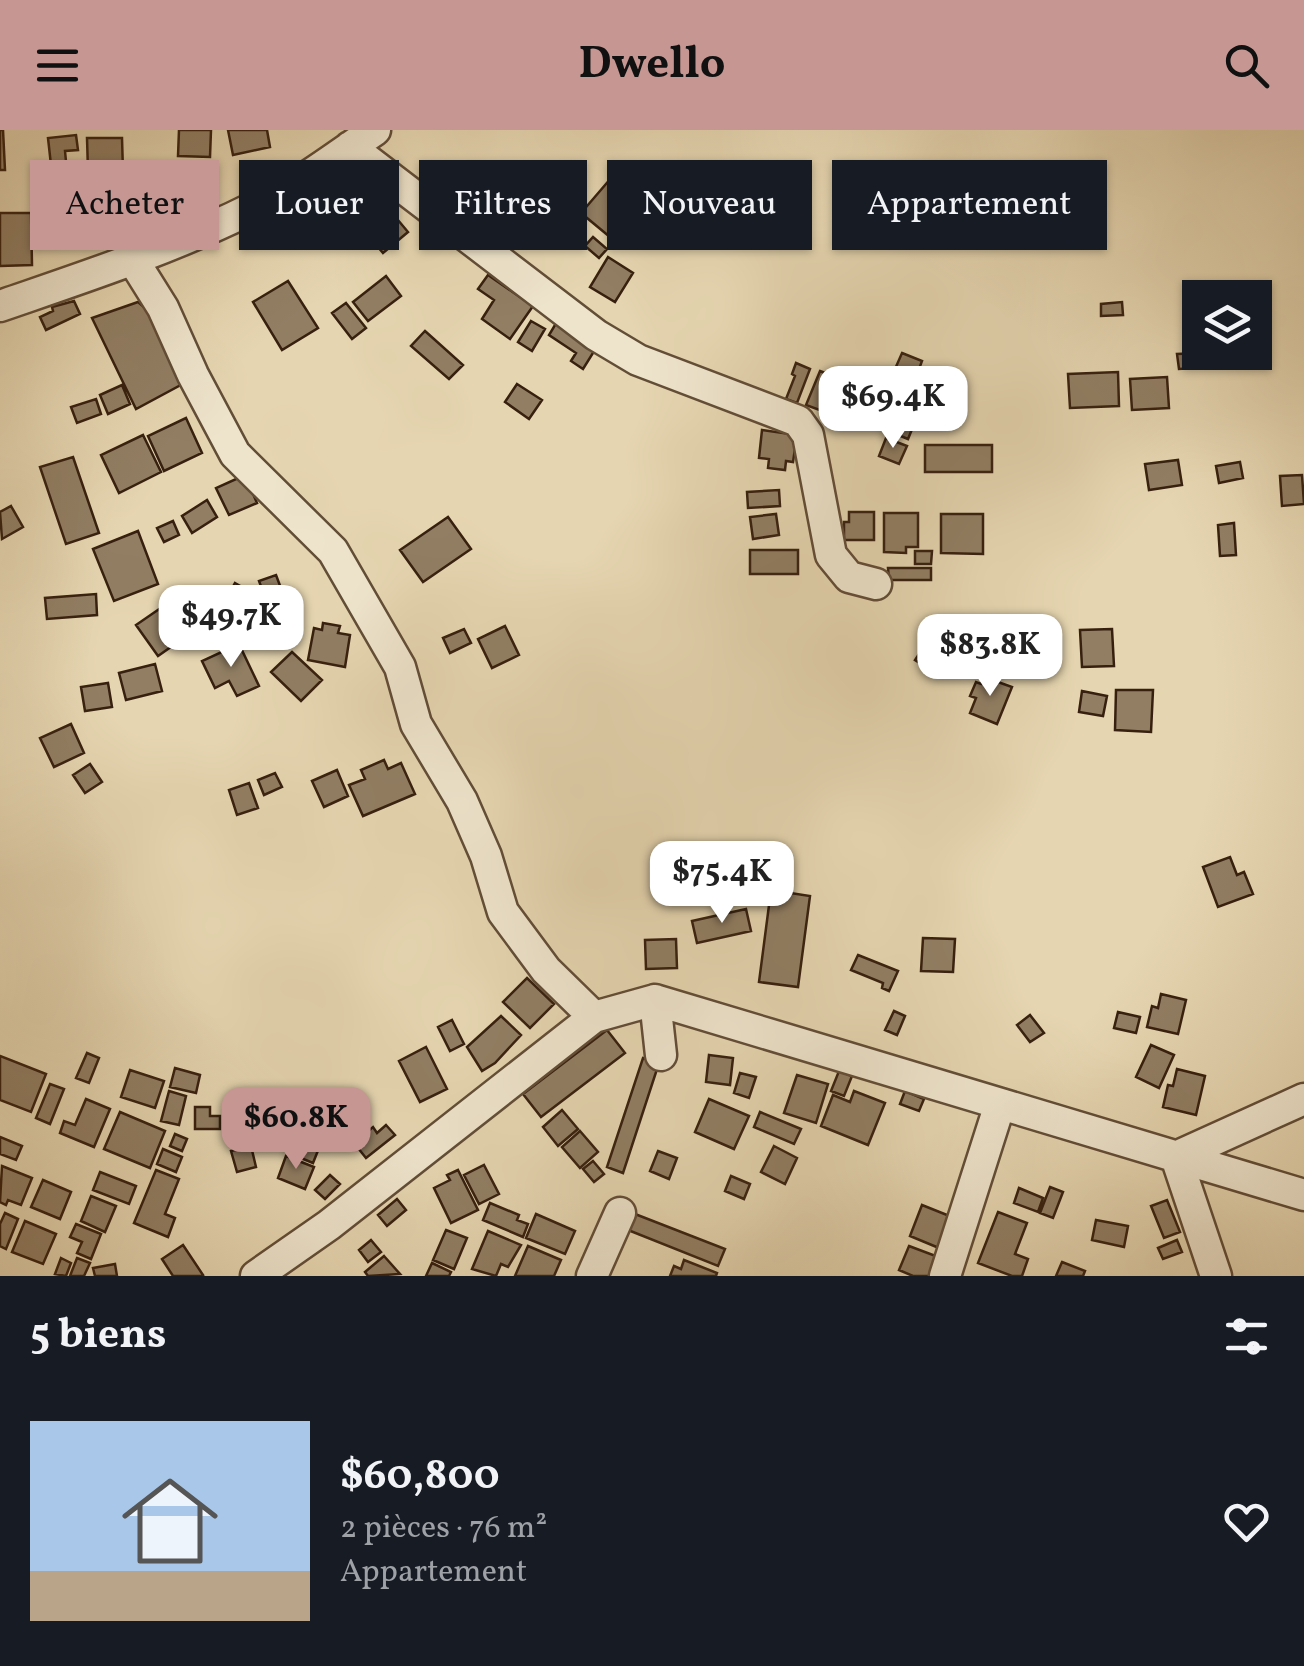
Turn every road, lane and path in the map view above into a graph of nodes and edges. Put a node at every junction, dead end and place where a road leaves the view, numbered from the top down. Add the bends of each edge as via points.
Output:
1 (376, 130) edge
2 (350, 147) junction
3 (133, 260) junction
4 (0, 306) edge
5 (876, 584) dead end
6 (654, 1000) junction
7 (594, 1017) junction
8 (661, 1056) dead end
9 (1304, 1099) edge
10 (1000, 1104) junction
11 (1191, 1164) junction
12 (1304, 1195) edge
13 (620, 1213) dead end
14 (256, 1276) edge
15 (592, 1276) edge
16 (945, 1276) edge
17 (1216, 1276) edge

1 - 2 street
2 - 3 street via 257,206
2 - 5 street via 596,335 638,360 798,421 808,434 831,554 849,577
3 - 4 street
3 - 7 street via 234,454 333,551 400,667 416,724 462,800 502,912 546,970
6 - 7 street
6 - 8 street
6 - 10 street
7 - 14 street
9 - 11 street
10 - 11 street
10 - 16 street
11 - 12 street
11 - 17 street
13 - 15 street

